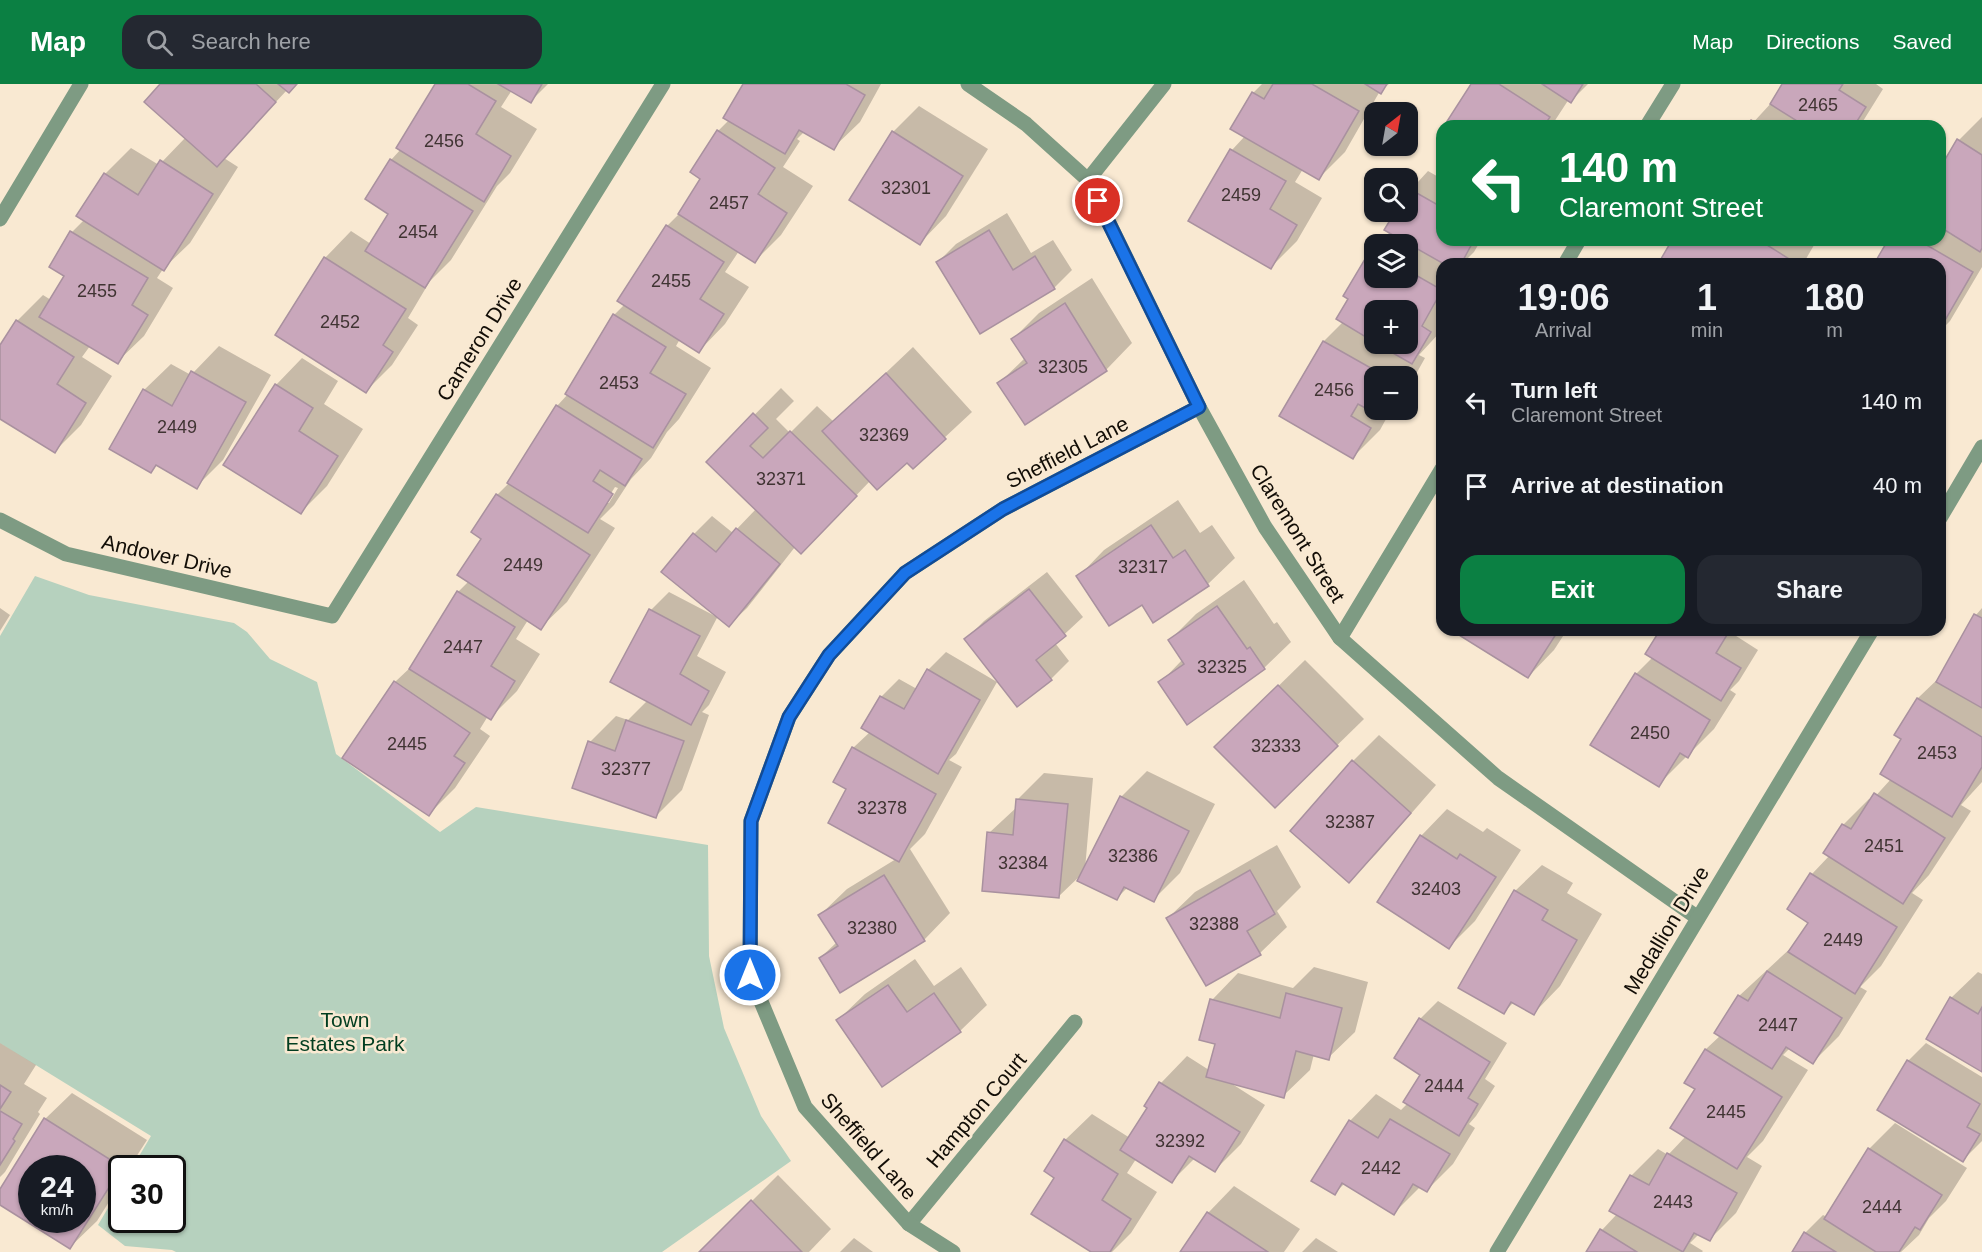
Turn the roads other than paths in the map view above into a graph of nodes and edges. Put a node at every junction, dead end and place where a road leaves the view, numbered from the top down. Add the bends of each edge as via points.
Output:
1 (81, 84) edge
2 (663, 84) edge
3 (968, 84) edge
4 (1164, 84) edge
5 (1673, 84) edge
6 (1651, 120) edge
7 (1088, 180) junction
8 (0, 219) edge
9 (1199, 407) junction
10 (1982, 447) edge
11 (1436, 479) edge
12 (1946, 508) edge
13 (0, 520) edge
14 (332, 616) joint
15 (1868, 636) edge
16 (1340, 638) junction
17 (1698, 918) junction
18 (1075, 1022) dead end
19 (909, 1224) junction
20 (953, 1252) edge
21 (1497, 1252) edge

1 - 8 street
2 - 14 street, Cameron Drive
3 - 7 street, Claremont Street via 1026,124
4 - 7 street
5 - 6 street
7 - 9 street, Claremont Street
9 - 16 street, Claremont Street via 1265,527
9 - 19 street, Sheffield Lane via 1003,509 905,573 829,655 789,717 751,821 750,975 805,1107
10 - 12 street
11 - 16 street
13 - 14 street, Andover Drive via 66,555
15 - 17 street, Medallion Drive
16 - 17 street, Claremont Street via 1498,778
17 - 21 street, Medallion Drive
18 - 19 street, Hampton Court
19 - 20 street, Sheffield Lane

